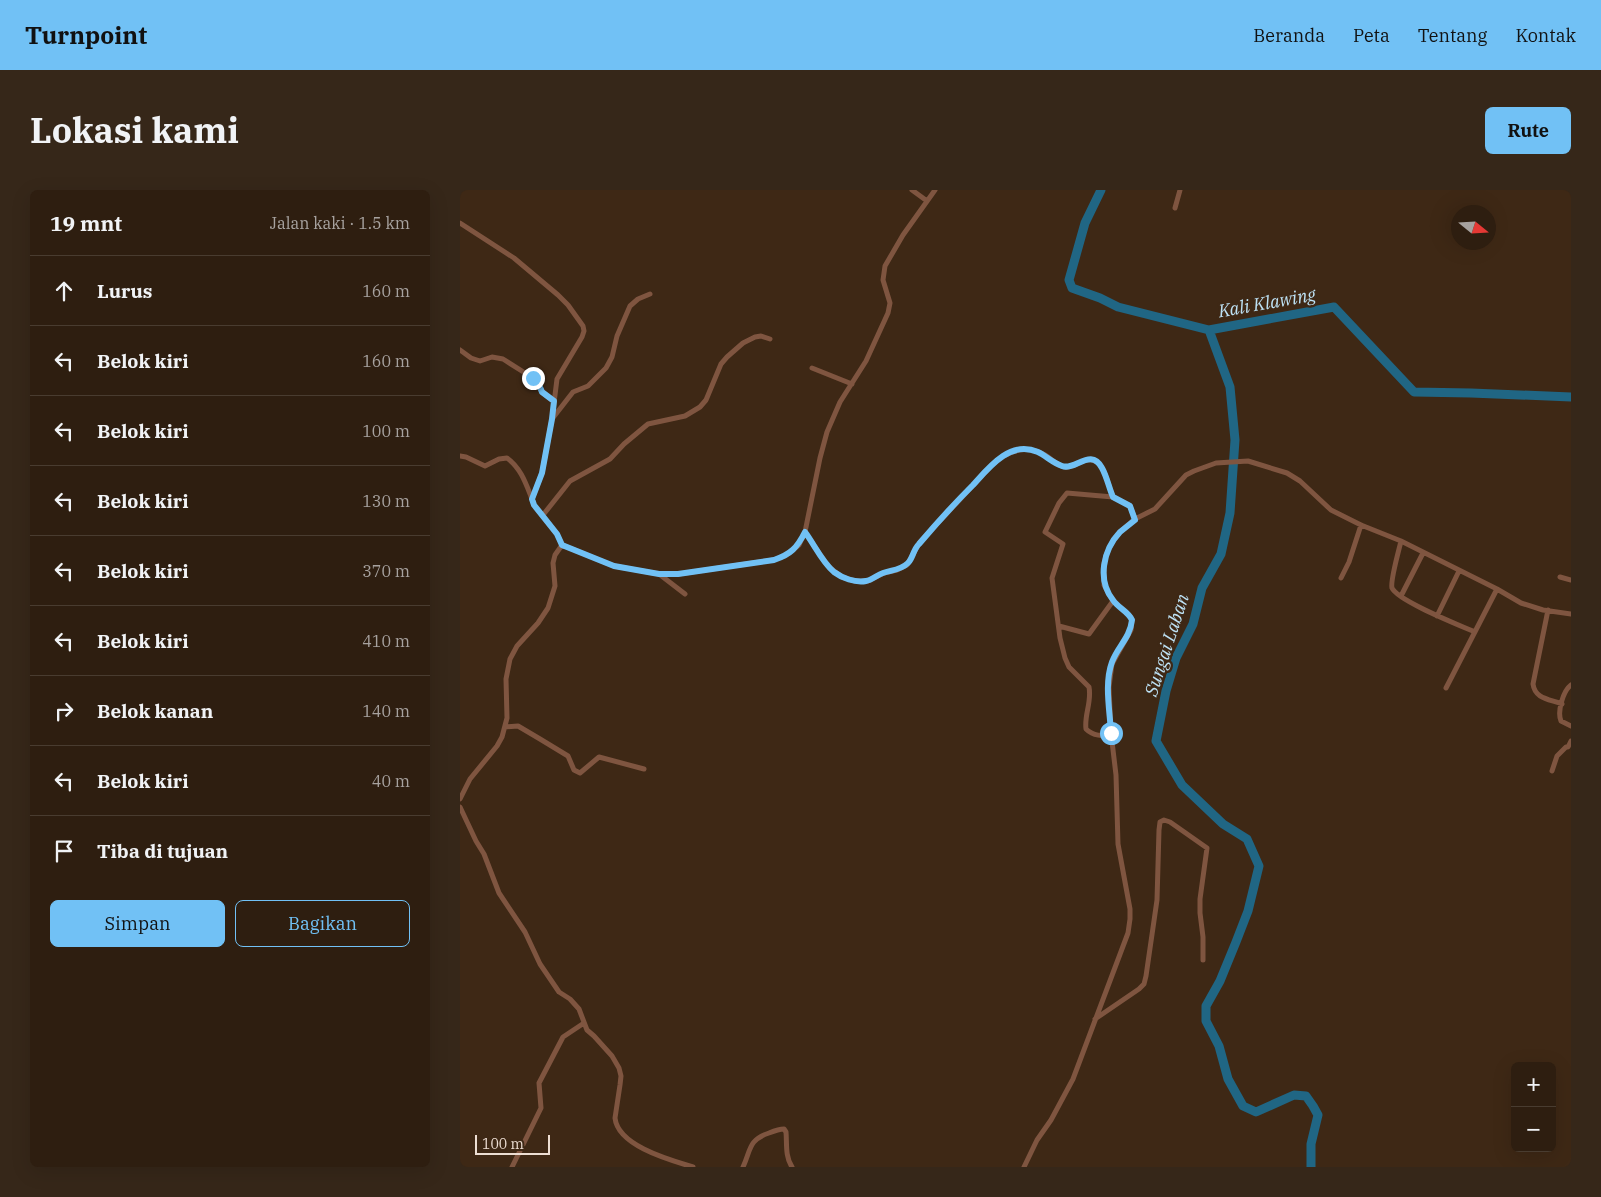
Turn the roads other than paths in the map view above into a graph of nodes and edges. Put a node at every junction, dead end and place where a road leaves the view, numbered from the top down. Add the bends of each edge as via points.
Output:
1 (912, 190) edge
2 (935, 190) edge
3 (1180, 190) edge
4 (927, 201) junction
5 (1175, 208) dead end
6 (460, 223) edge
7 (650, 294) dead end
8 (770, 339) dead end
9 (460, 350) edge
10 (812, 368) dead end
11 (852, 384) junction
12 (554, 401) junction
13 (552, 419) junction
14 (460, 456) edge
15 (1113, 497) junction
16 (532, 499) junction
17 (543, 515) junction
18 (1135, 520) junction
19 (1361, 525) junction
20 (805, 532) junction
21 (1401, 541) junction
22 (562, 545) junction
23 (1423, 553) junction
24 (1460, 571) junction
25 (659, 574) junction
26 (1560, 577) dead end
27 (1341, 578) dead end
28 (1571, 580) edge
29 (1497, 589) junction
30 (685, 594) dead end
31 (1401, 596) junction
32 (1113, 601) junction
33 (1548, 610) junction
34 (1571, 614) edge
35 (1438, 616) junction
36 (1059, 626) junction
37 (1475, 632) junction
38 (1571, 685) edge
39 (1446, 688) dead end
40 (1562, 704) junction
41 (1571, 726) edge
42 (505, 727) junction
43 (1111, 733) junction
44 (1571, 741) edge
45 (644, 769) dead end
46 (1552, 771) dead end
47 (460, 799) edge
48 (460, 807) edge
49 (1203, 960) dead end
50 (1095, 1019) junction
51 (584, 1022) junction
52 (512, 1167) edge
53 (693, 1167) edge
54 (743, 1167) edge
55 (792, 1167) edge
56 (1024, 1167) edge

1 - 4 street
2 - 4 street
3 - 5 street
4 - 11 street via 885,266 883,280 889,310
6 - 12 street via 537,276 568,305 583,326 582,337 556,379
7 - 13 street via 633,301 628,308 606,368 588,386 573,392
8 - 17 street via 761,336 743,343 722,364 700,407 684,416 648,424 610,458 570,481
9 - 12 street via 480,361 497,357 519,368
10 - 11 street
11 - 20 street via 823,442
12 - 13 street
13 - 16 street via 542,473
14 - 16 street via 485,466 507,458 522,473
15 - 18 street via 1130,506
15 - 20 street via 1103,469 1096,462 1086,459 1065,467 1040,452 1018,450 1005,454 993,464 920,542 907,565 897,570 868,581 842,577 827,565
15 - 36 street via 1068,492 1049,520 1045,533 1063,544 1052,578
16 - 17 street
17 - 22 street
18 - 19 street via 1155,509 1186,475 1216,464 1248,461 1287,473 1331,510
18 - 32 street via 1120,532 1107,553 1104,585
19 - 21 street
19 - 27 street
20 - 25 street via 799,545 774,560
21 - 23 street
21 - 31 street via 1392,584
22 - 25 street via 614,566
22 - 42 street via 553,563 555,586 548,608 510,659 506,679 508,707
23 - 24 street
23 - 31 street
24 - 29 street
24 - 35 street
25 - 30 street
26 - 28 street
29 - 33 street via 1527,606
29 - 37 street
31 - 35 street
32 - 36 street via 1089,634
32 - 43 street via 1132,620 1131,630 1111,667
33 - 34 street
33 - 40 street via 1533,684 1538,695
35 - 37 street
36 - 43 street via 1067,664 1089,687 1086,730 1104,736
37 - 39 street
38 - 40 street
40 - 41 street via 1560,719
42 - 45 street via 518,726 568,756 574,770 580,773 599,757
42 - 47 street via 502,738 470,779
43 - 50 street via 1118,844 1130,919 1128,933
44 - 46 street via 1558,755
48 - 51 street via 499,893 525,932 540,964 559,992 579,1009
49 - 50 street via 1200,900 1207,848 1164,820 1160,822 1159,830 1157,900 1144,984
50 - 56 street via 1073,1079
51 - 52 street via 563,1037 539,1083 541,1108
51 - 53 street via 587,1030 612,1056 621,1076 616,1125 627,1138 663,1157
54 - 55 street via 755,1140 783,1129

